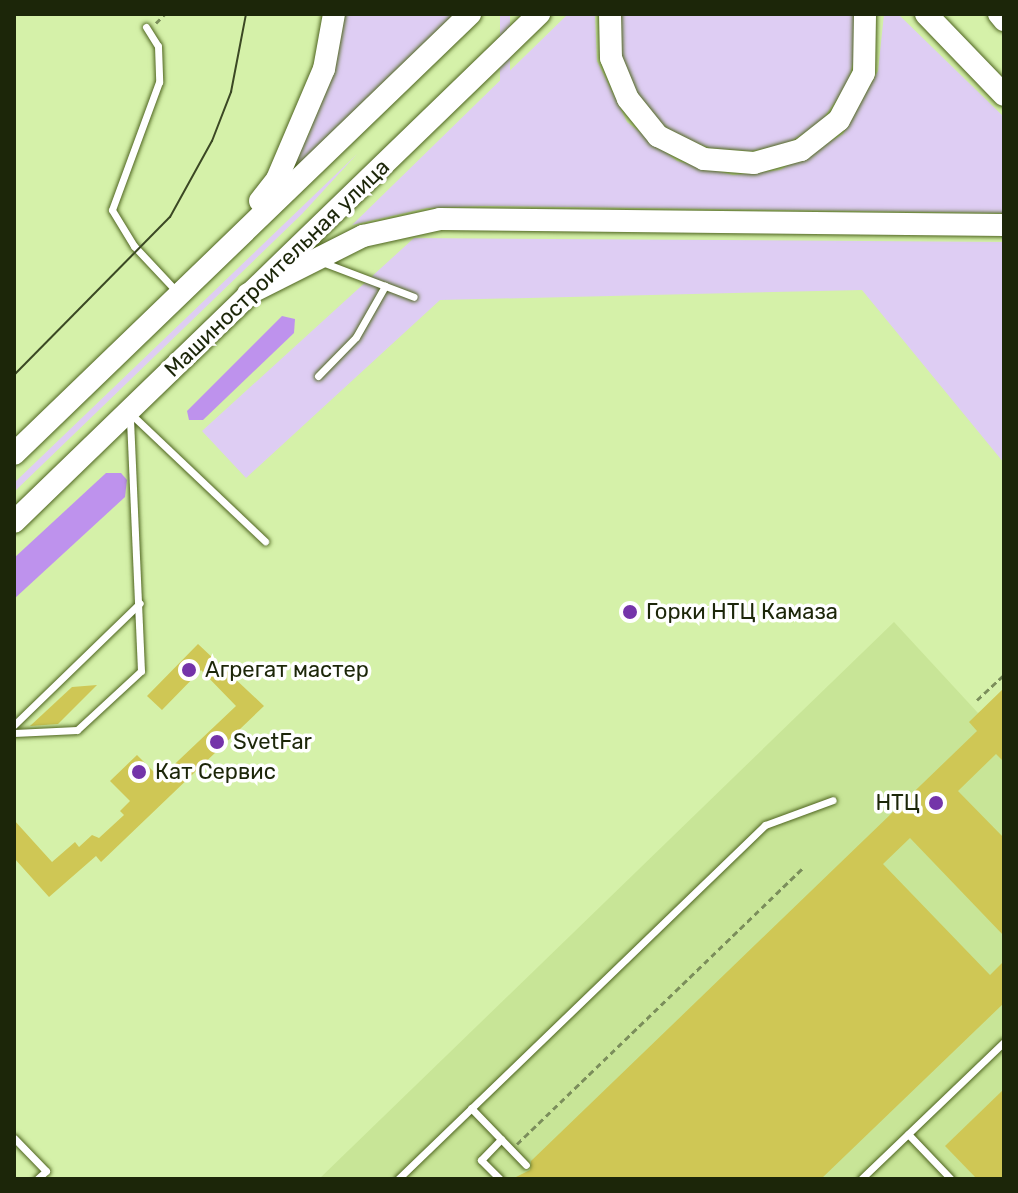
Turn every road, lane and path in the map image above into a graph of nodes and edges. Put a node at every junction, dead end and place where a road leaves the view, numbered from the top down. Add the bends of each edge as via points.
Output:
1 (334, 14) edge
2 (470, 14) edge
3 (539, 14) edge
4 (610, 14) edge
5 (865, 14) edge
6 (926, 14) edge
7 (999, 14) edge
8 (1004, 20) edge
9 (146, 27) dead end
10 (1004, 95) edge
11 (1004, 225) edge
12 (316, 260) junction
13 (212, 263) junction
14 (385, 286) junction
15 (180, 294) junction
16 (248, 294) junction
17 (414, 297) dead end
18 (318, 376) dead end
19 (130, 413) junction
20 (14, 454) edge
21 (14, 522) edge
22 (265, 541) dead end
23 (140, 603) junction
24 (1004, 675) edge
25 (977, 700) dead end
26 (14, 725) edge
27 (14, 733) edge
28 (833, 800) dead end
29 (805, 866) dead end
30 (1004, 1042) edge
31 (471, 1108) junction
32 (908, 1134) junction
33 (14, 1138) edge
34 (501, 1139) junction
35 (511, 1149) junction
36 (526, 1165) dead end
37 (37, 1179) edge
38 (398, 1179) edge
39 (500, 1179) edge
40 (861, 1179) edge
41 (951, 1179) edge

1 - 13 main road via 324,69 277,179
2 - 13 main road
3 - 16 main road, Машиностроительная улица
4 - 5 main road via 611,58 628,99 658,136 704,159 754,163 801,150 839,120 864,73
6 - 10 main road
7 - 8 main road
9 - 15 lane via 158,46 159,82 112,210 134,246
11 - 12 main road via 440,219 363,236
12 - 14 lane
12 - 16 main road
13 - 15 main road
14 - 17 lane
14 - 18 lane via 356,337
15 - 20 main road
16 - 19 main road, Машиностроительная улица
19 - 21 main road, Машиностроительная улица
19 - 22 lane
19 - 23 lane
23 - 26 lane
23 - 27 lane via 141,671 77,730
24 - 25 path
28 - 31 lane via 765,825
29 - 35 path
30 - 32 lane
31 - 34 lane
31 - 38 lane
32 - 40 lane
32 - 41 lane
33 - 37 lane via 46,1171
34 - 35 lane
34 - 39 lane via 481,1160
35 - 36 lane

